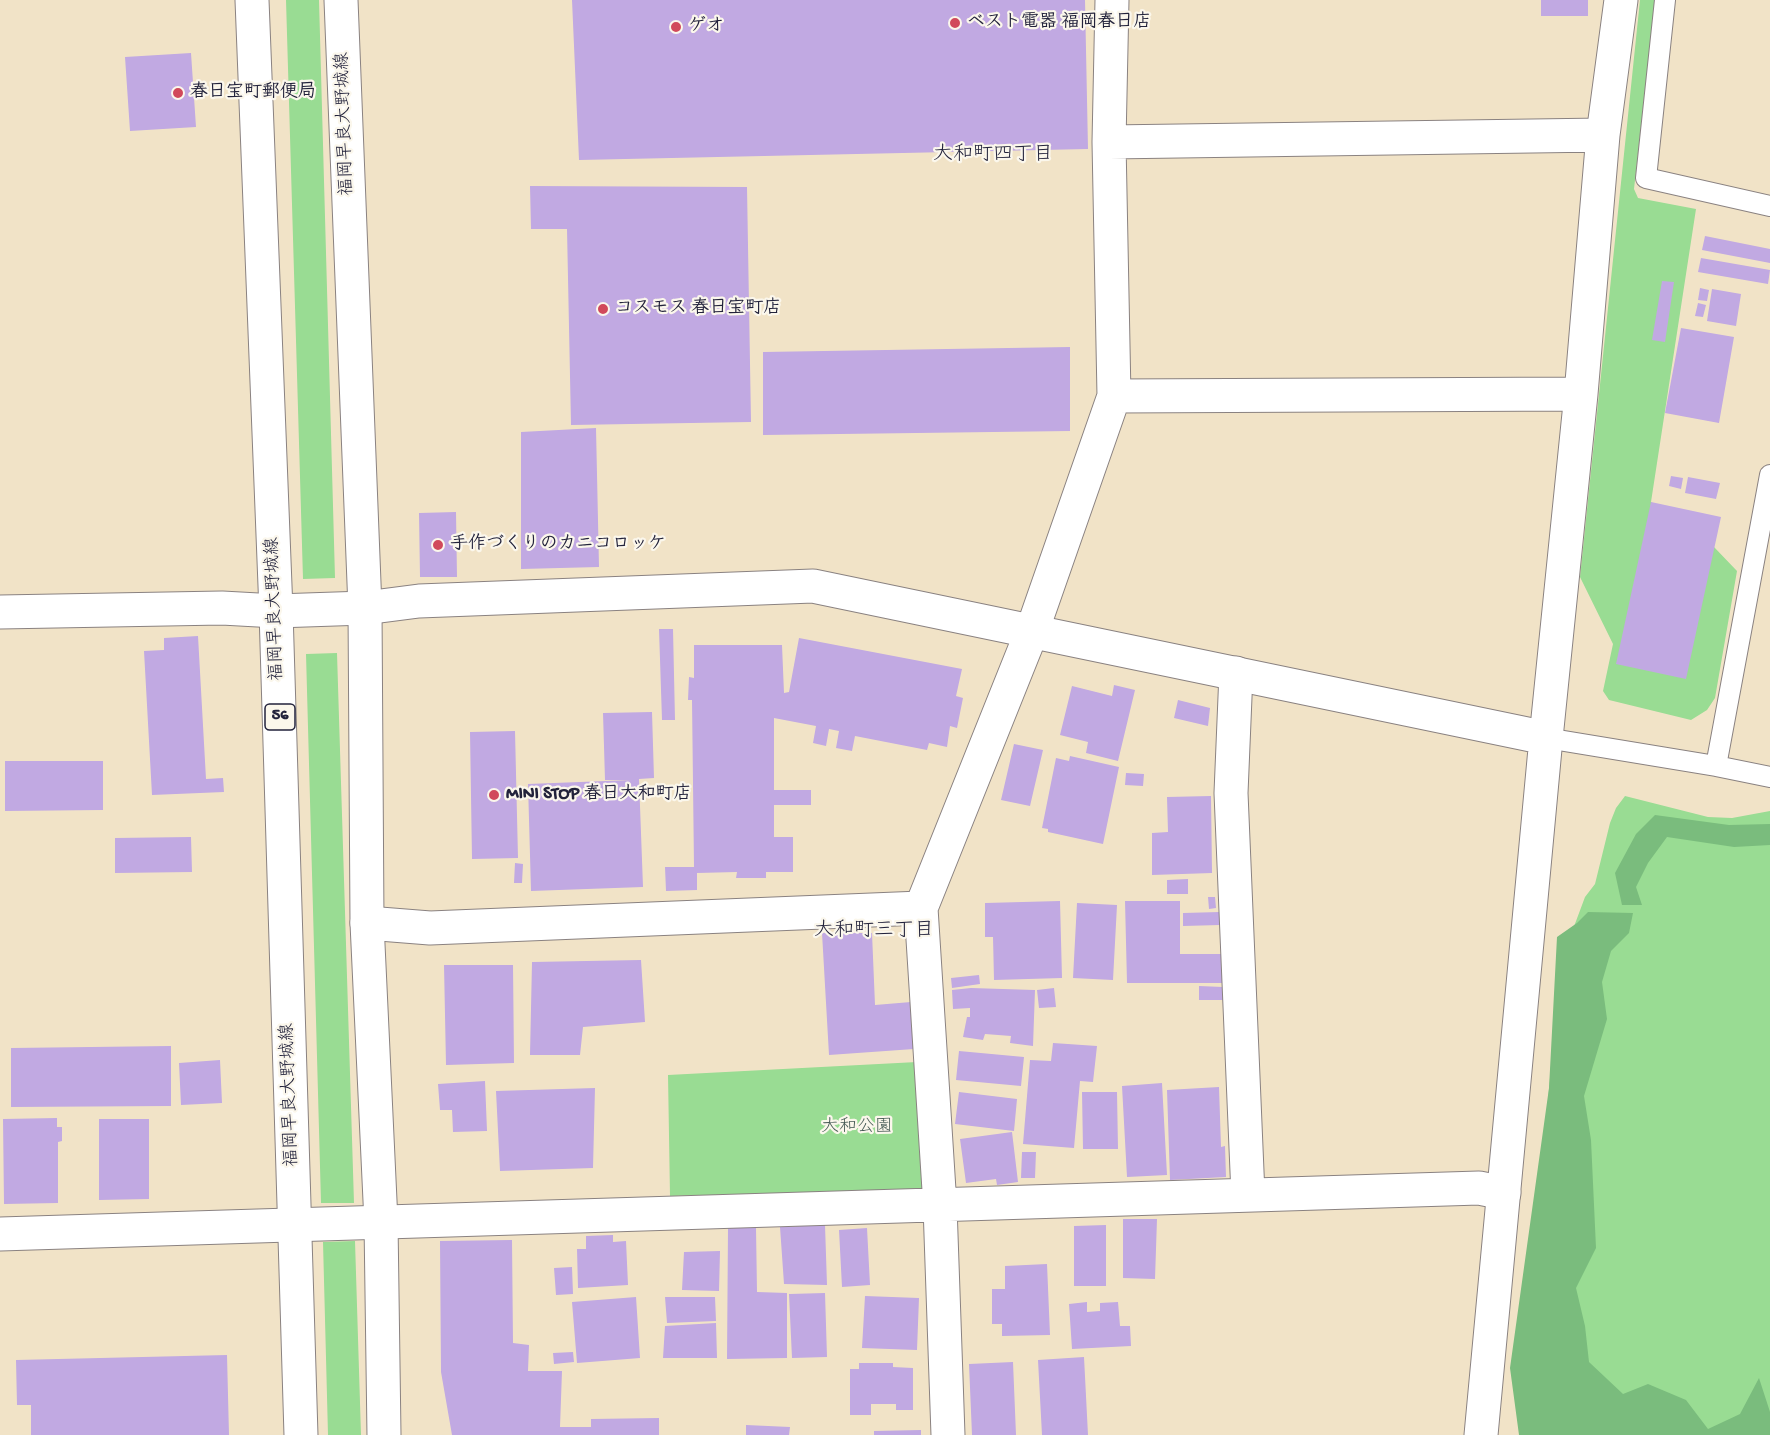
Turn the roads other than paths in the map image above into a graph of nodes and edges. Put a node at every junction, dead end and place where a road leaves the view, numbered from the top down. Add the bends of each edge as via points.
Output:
1 (252, 0) edge
2 (341, 0) edge
3 (1112, 0) edge
4 (1621, 0) edge
5 (1665, 0) edge
6 (1603, 135) junction
7 (1109, 142) junction
8 (1770, 206) edge
9 (1581, 394) junction
10 (1114, 396) junction
11 (1770, 476) edge
12 (365, 608) junction
13 (276, 611) junction
14 (0, 612) edge
15 (1032, 631) junction
16 (1236, 673) junction
17 (1546, 738) junction
18 (1716, 766) junction
19 (1770, 777) edge
20 (921, 908) junction
21 (367, 923) junction
22 (1504, 1193) junction
23 (1248, 1195) junction
24 (940, 1206) junction
25 (381, 1221) junction
26 (296, 1224) junction
27 (0, 1234) edge
28 (301, 1435) edge
29 (384, 1435) edge
30 (948, 1435) edge
31 (1481, 1435) edge

1 - 13 street, 福岡早良大野城線 / 56
2 - 12 street, 福岡早良大野城線
3 - 7 street
4 - 6 street
5 - 8 lane via 1646,178
6 - 7 street
6 - 9 street
7 - 10 street
9 - 10 street
9 - 17 street
10 - 15 street
11 - 18 lane
12 - 13 street
12 - 15 street via 419,601 813,586
12 - 21 street, 福岡早良大野城線
13 - 14 street via 222,608
13 - 26 street, 福岡早良大野城線 / 56
15 - 16 street
15 - 20 street
16 - 17 street
16 - 23 street via 1231,793
17 - 18 lane
17 - 22 street
18 - 19 lane
20 - 21 street via 429,928
20 - 24 street
21 - 25 street, 福岡早良大野城線
22 - 23 street via 1479,1188
22 - 31 street
23 - 24 street
24 - 25 street
24 - 30 street
25 - 26 street
25 - 29 street, 福岡早良大野城線
26 - 27 street
26 - 28 street, 福岡早良大野城線 / 56

